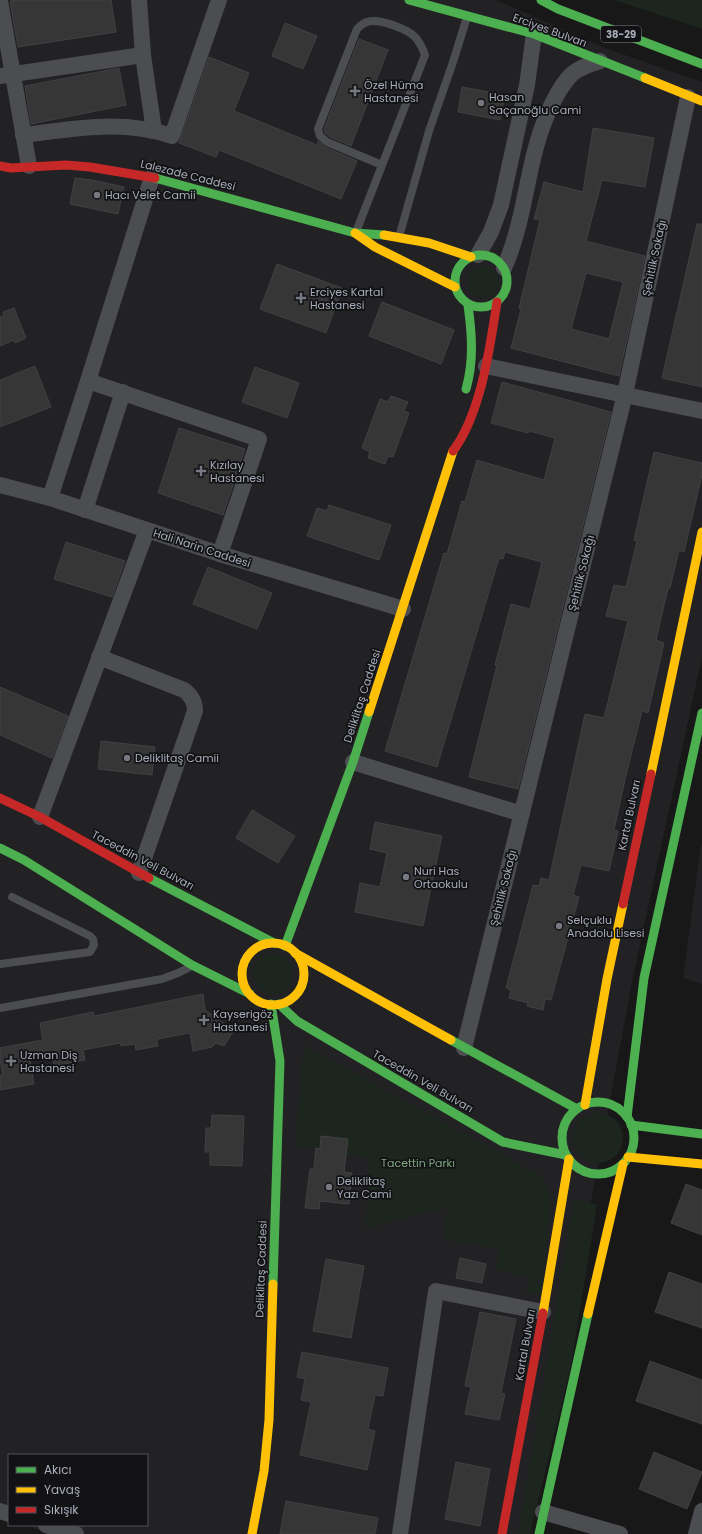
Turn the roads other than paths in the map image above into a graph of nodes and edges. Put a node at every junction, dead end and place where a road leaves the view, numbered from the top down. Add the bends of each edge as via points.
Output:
1 (138, 0) edge
2 (219, 0) edge
3 (409, 0) edge
4 (541, 0) edge
5 (0, 1) edge
6 (468, 16) junction
7 (534, 34) junction
8 (143, 55) junction
9 (600, 61) junction
10 (702, 64) edge
11 (7, 75) edge
12 (695, 99) edge
13 (154, 130) junction
14 (23, 135) junction
15 (382, 165) junction
16 (0, 166) edge
17 (28, 166) junction
18 (11, 168) junction
19 (0, 175) edge
20 (152, 177) junction
21 (355, 233) junction
22 (399, 237) junction
23 (475, 256) junction
24 (504, 268) junction
25 (455, 288) junction
26 (497, 302) junction
27 (468, 305) junction
28 (486, 366) junction
29 (88, 381) junction
30 (123, 392) junction
31 (625, 394) junction
32 (463, 398) dead end
33 (702, 411) edge
34 (453, 434) dead end
35 (453, 451) junction
36 (1, 484) edge
37 (50, 498) junction
38 (85, 510) junction
39 (147, 530) junction
40 (702, 532) edge
41 (220, 554) junction
42 (403, 609) junction
43 (99, 657) junction
44 (702, 713) edge
45 (353, 762) junction
46 (0, 798) edge
47 (522, 814) junction
48 (40, 817) junction
49 (0, 848) edge
50 (139, 873) junction
51 (12, 897) dead end
52 (274, 943) junction
53 (285, 946) junction
54 (295, 953) junction
55 (0, 964) edge
56 (192, 965) junction
57 (250, 994) junction
58 (275, 1004) junction
59 (0, 1008) edge
60 (464, 1048) junction
61 (581, 1107) junction
62 (629, 1121) junction
63 (702, 1134) edge
64 (567, 1157) junction
65 (625, 1160) junction
66 (702, 1164) edge
67 (543, 1312) junction
68 (702, 1511) edge
69 (543, 1512) junction
70 (49, 1526) edge
71 (76, 1534) edge
72 (252, 1534) edge
73 (400, 1534) edge
74 (502, 1534) edge
75 (539, 1534) edge
76 (620, 1534) edge
77 (696, 1534) edge

1 - 8 street
2 - 13 street via 172,136
3 - 6 street, Erciyes Bulvarı
4 - 10 street, Erciyes Bulvarı / 38-29 via 658,49
5 - 11 street
6 - 7 street, Erciyes Bulvarı
6 - 22 lane via 428,131
7 - 9 street, Erciyes Bulvarı
7 - 23 street via 501,204 491,232
8 - 11 street
8 - 13 street
9 - 12 street, Erciyes Bulvarı
9 - 24 street via 572,74 564,83 549,111 536,145 514,245
11 - 14 street
12 - 31 street, Şehitlik Sokağı
13 - 14 street via 102,126
14 - 17 street
15 - 15 lane via 425,55 422,46 410,33 398,27 373,21 357,29 318,129 320,136 327,142
15 - 21 lane
16 - 18 street, Lalezade Caddesi
17 - 18 street, Lalezade Caddesi
17 - 20 street, Lalezade Caddesi via 90,167
18 - 19 street, Lalezade Caddesi
20 - 21 street, Lalezade Caddesi
20 - 29 street
21 - 22 street, Lalezade Caddesi via 380,233
21 - 25 street, Lalezade Caddesi via 375,247
22 - 23 street, Lalezade Caddesi
23 - 24 street via 486,255
23 - 25 street via 464,260 456,272
24 - 26 street via 507,275 506,290
25 - 27 street
26 - 27 street via 483,308
26 - 28 street, Deliklitaş Caddesi
27 - 32 street via 472,353
28 - 31 street
28 - 35 street, Deliklitaş Caddesi via 461,442
29 - 30 street
29 - 37 street
30 - 38 street
30 - 41 street via 259,439
31 - 33 street
31 - 47 street, Şehitlik Sokağı
34 - 35 street, Deliklitaş Caddesi
35 - 42 street, Deliklitaş Caddesi
36 - 37 street, Hali Narin Caddesi
37 - 38 street, Hali Narin Caddesi
38 - 39 street, Hali Narin Caddesi
39 - 41 street, Hali Narin Caddesi
39 - 43 street
40 - 61 street, Kartal Bulvarı
41 - 42 street, Hali Narin Caddesi
42 - 45 street, Deliklitaş Caddesi
43 - 48 street
43 - 50 street via 184,690 195,706
44 - 62 street via 644,978
45 - 47 street
45 - 53 street, Deliklitaş Caddesi
46 - 48 street, Taceddin Veli Bulvarı
47 - 60 street, Şehitlik Sokağı
48 - 50 street, Taceddin Veli Bulvarı
49 - 56 street via 24,860
50 - 52 street, Taceddin Veli Bulvarı
51 - 55 lane via 90,936 94,945 90,952
52 - 53 street
52 - 57 street via 259,946 247,957 242,972 245,988
53 - 54 street
54 - 58 street via 302,967 302,983 293,996
54 - 60 street
56 - 57 street
56 - 59 lane via 178,974 162,979
57 - 58 street via 263,1003
58 - 64 street, Taceddin Veli Bulvarı via 297,1021 503,1142
58 - 72 street, Deliklitaş Caddesi via 280,1061 269,1412 264,1471
60 - 61 street
61 - 62 street via 594,1102 608,1104 620,1110
61 - 64 street via 570,1116 562,1133
62 - 63 street
62 - 65 street via 634,1134 633,1144
64 - 65 street via 575,1166 592,1174 611,1172
64 - 67 street, Kartal Bulvarı
65 - 66 street
65 - 69 street
67 - 73 street via 436,1291
67 - 74 street, Kartal Bulvarı
68 - 77 street
69 - 75 street
69 - 76 street
70 - 71 street

